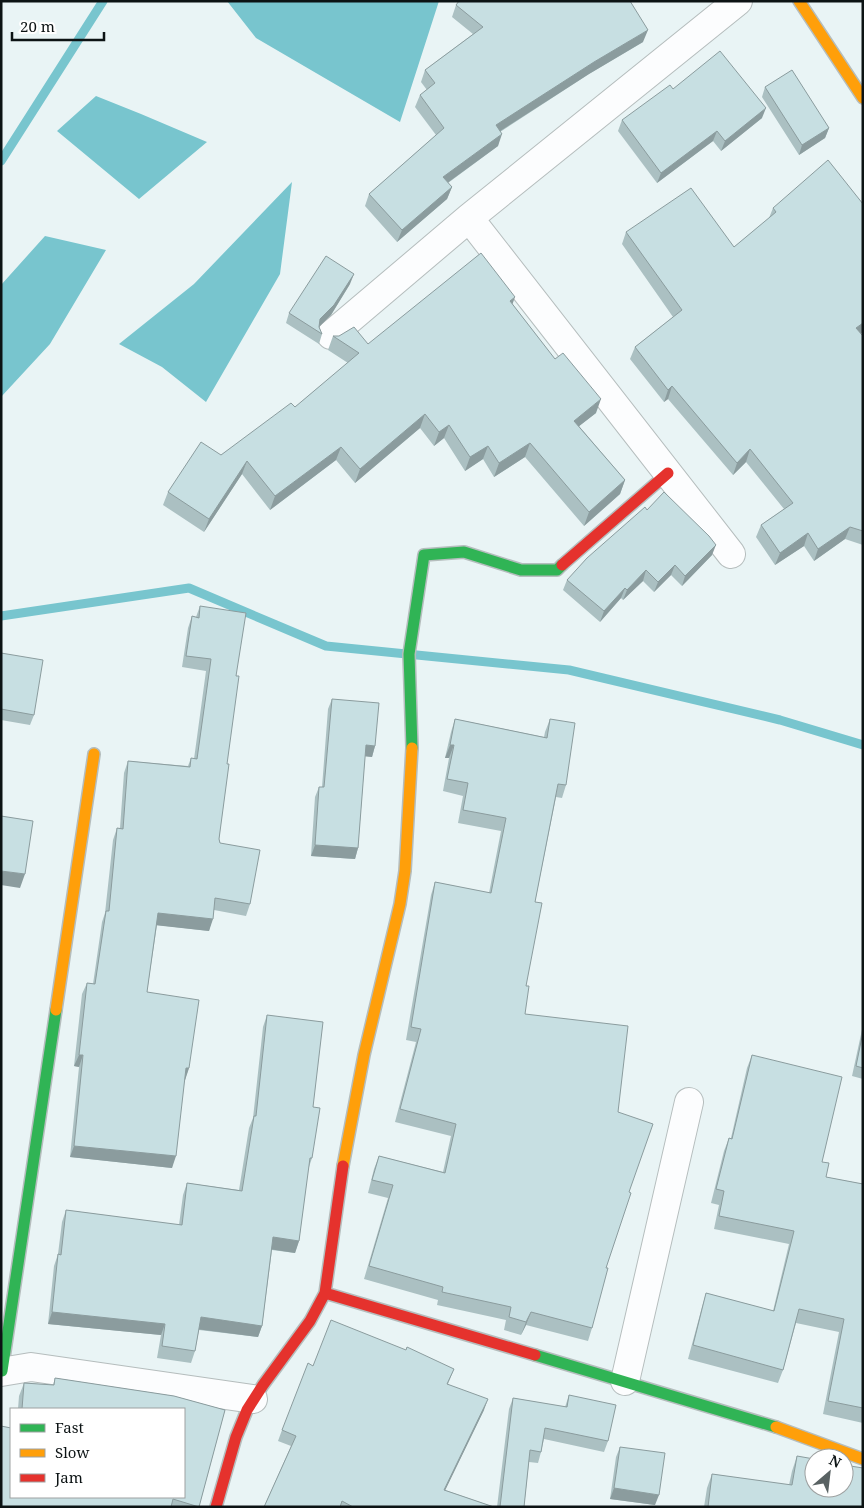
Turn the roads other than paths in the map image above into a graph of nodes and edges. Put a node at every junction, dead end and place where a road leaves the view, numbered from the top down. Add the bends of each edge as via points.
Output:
1 (738, 1) edge
2 (799, 1) edge
3 (863, 98) edge
4 (468, 218) junction
5 (331, 335) edge
6 (668, 473) junction
7 (731, 554) dead end
8 (94, 754) dead end
9 (689, 1102) dead end
10 (325, 1293) junction
11 (1, 1372) edge
12 (625, 1381) junction
13 (253, 1399) junction
14 (863, 1459) edge
15 (216, 1507) edge

1 - 4 street
2 - 3 street
4 - 5 street
4 - 6 street
6 - 7 street
6 - 10 street via 557,570 521,570 464,552 424,555 409,654 412,760 405,871 345,1153
8 - 11 street
9 - 12 street
10 - 12 street
10 - 13 street via 317,1312
11 - 13 street via 31,1367
12 - 14 street via 758,1421
13 - 15 street via 241,1424

